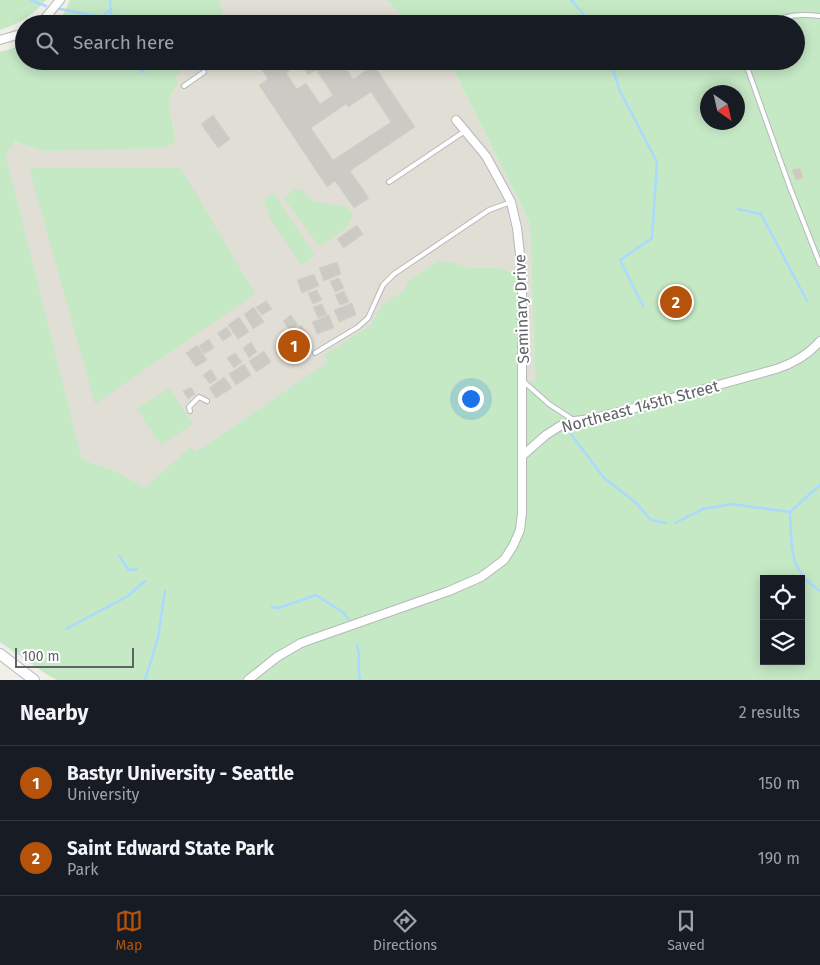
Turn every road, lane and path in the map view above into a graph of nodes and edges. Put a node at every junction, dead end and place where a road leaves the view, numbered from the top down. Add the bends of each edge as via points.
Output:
1 (60, 0) edge
2 (48, 15) edge
3 (798, 15) edge
4 (820, 16) edge
5 (15, 36) edge
6 (0, 40) edge
7 (748, 70) edge
8 (204, 72) dead end
9 (184, 86) dead end
10 (456, 120) dead end
11 (464, 131) junction
12 (389, 182) dead end
13 (511, 202) junction
14 (820, 264) edge
15 (820, 341) edge
16 (315, 353) dead end
17 (523, 381) junction
18 (207, 400) dead end
19 (190, 411) dead end
20 (575, 421) junction
21 (522, 456) junction
22 (0, 654) edge
23 (34, 680) edge
24 (248, 680) edge

1 - 2 street
3 - 4 lane
5 - 6 street
7 - 14 lane
8 - 9 lane
10 - 11 street, Seminary Drive
11 - 12 lane
11 - 13 street, Seminary Drive via 486,156
13 - 16 lane via 489,210 394,274 383,285 368,318
13 - 17 street, Seminary Drive via 522,272
15 - 20 street, Northeast 145th Street via 795,362 776,369 639,408
17 - 20 lane
17 - 21 street, Seminary Drive
18 - 19 lane via 199,397 189,407
20 - 21 street, Northeast 145th Street via 546,435
21 - 24 street via 520,530 504,560 481,577 449,591 301,643
22 - 23 main road

